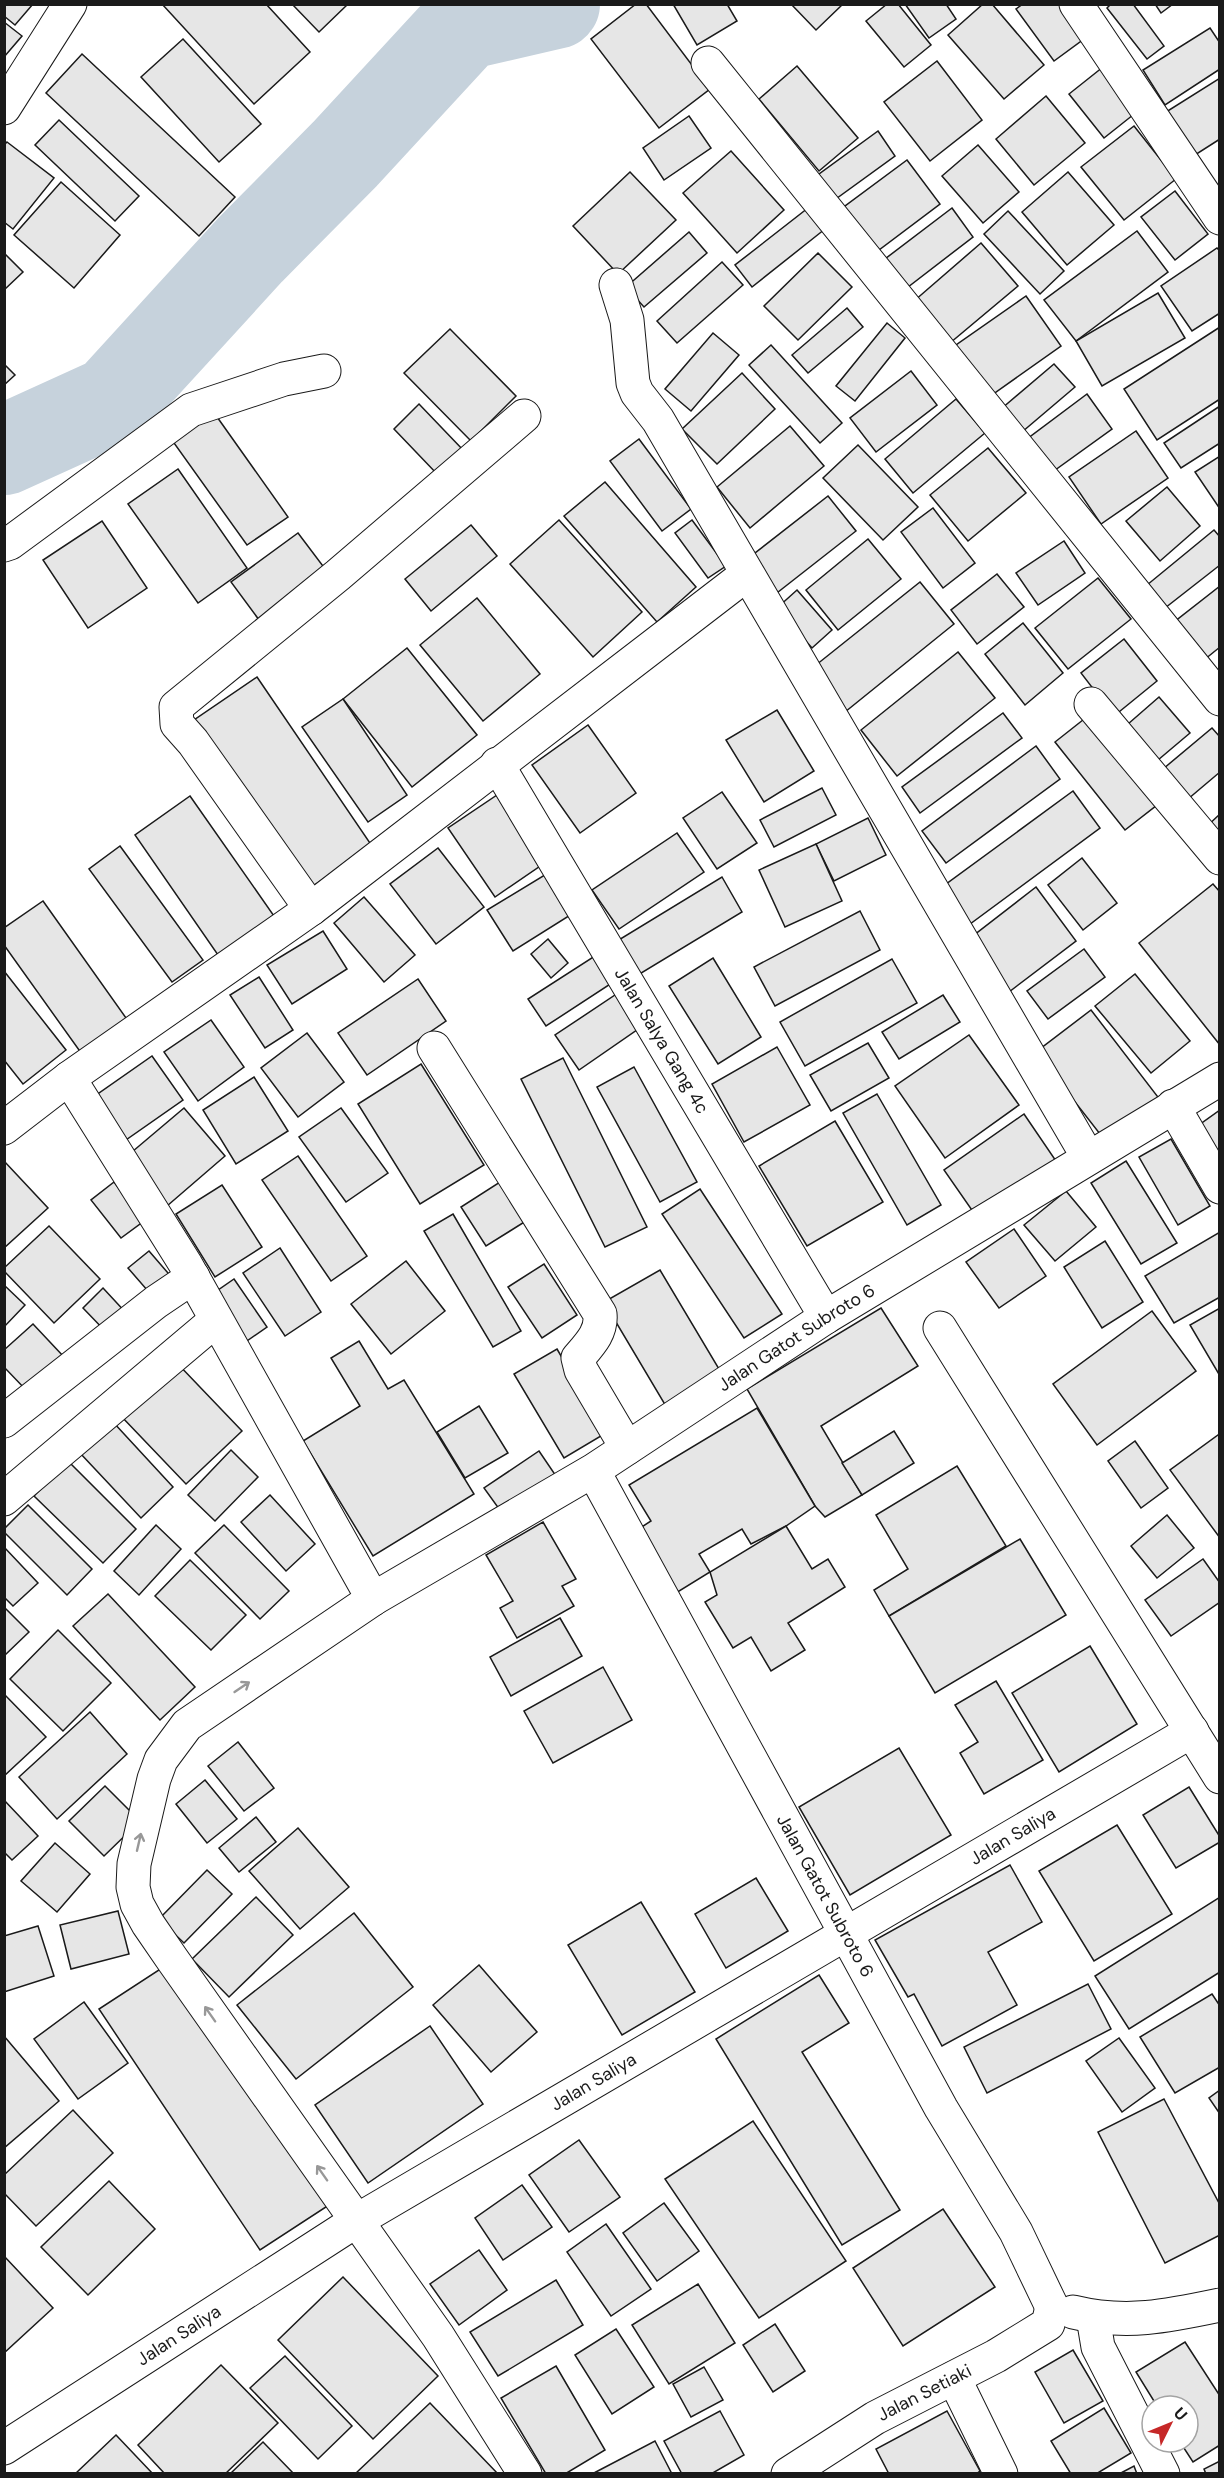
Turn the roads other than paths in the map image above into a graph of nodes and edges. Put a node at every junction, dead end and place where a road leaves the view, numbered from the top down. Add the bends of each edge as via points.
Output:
1 (70, 4) edge
2 (1076, 4) edge
3 (708, 63) dead end
4 (4, 108) edge
5 (1220, 218) edge
6 (616, 285) dead end
7 (324, 371) dead end
8 (524, 416) dead end
9 (4, 545) edge
10 (747, 574) junction
11 (1220, 699) edge
12 (1091, 705) dead end
13 (497, 764) junction
14 (1220, 858) edge
15 (311, 909) junction
16 (434, 1048) dead end
17 (69, 1078) junction
18 (1220, 1078) edge
19 (1173, 1106) junction
20 (4, 1128) edge
21 (1088, 1157) junction
22 (1220, 1187) edge
23 (193, 1277) junction
24 (826, 1317) junction
25 (216, 1320) junction
26 (940, 1328) dead end
27 (4, 1421) edge
28 (627, 1448) junction
29 (601, 1485) dead end
30 (4, 1499) edge
31 (373, 1599) junction
32 (1192, 1731) junction
33 (1220, 1777) edge
34 (846, 1934) junction
35 (356, 2221) junction
36 (1220, 2305) edge
37 (1052, 2307) junction
38 (1093, 2317) junction
39 (954, 2378) junction
40 (4, 2448) edge
41 (525, 2474) edge
42 (788, 2474) edge
43 (1001, 2474) edge
44 (1163, 2474) edge

1 - 4 street
2 - 5 street
3 - 11 street
6 - 10 street via 627,320 637,393 658,420
7 - 9 street via 284,379 191,410
8 - 15 street via 176,707 177,724
10 - 13 street
10 - 21 street
12 - 14 street
13 - 15 street
13 - 24 street, Jalan Salya Gang 4c
15 - 17 street
16 - 28 street via 600,1314 601,1325 594,1339 578,1358 581,1370
17 - 20 street
17 - 23 street
18 - 19 street, Jalan Gatot Subroto 6
19 - 21 street, Jalan Gatot Subroto 6
19 - 22 street
21 - 24 street, Jalan Gatot Subroto 6
23 - 25 street
23 - 27 street
24 - 28 street, Jalan Gatot Subroto 6
25 - 30 street
25 - 31 street
26 - 32 street
28 - 31 street, Jalan Gatot Subroto 6
29 - 34 street, Jalan Gatot Subroto 6
35 -> 31 street, Jalan Gatot Subroto 6 via 148,1924 133,1887 134,1864 154,1779 161,1760 186,1725
32 - 33 street
32 - 34 street, Jalan Saliya
34 - 35 street, Jalan Saliya
34 - 37 street, Jalan Gatot Subroto 6 via 941,2108 1016,2232
35 - 40 street, Jalan Saliya
35 - 41 street, Jalan Gatot Subroto 6 via 438,2337
36 - 38 street via 1159,2318
37 - 38 street
37 - 39 street, Jalan Setiaki via 1048,2324
38 - 44 street via 1098,2347
39 - 42 street, Jalan Setiaki via 875,2418
39 - 43 street

